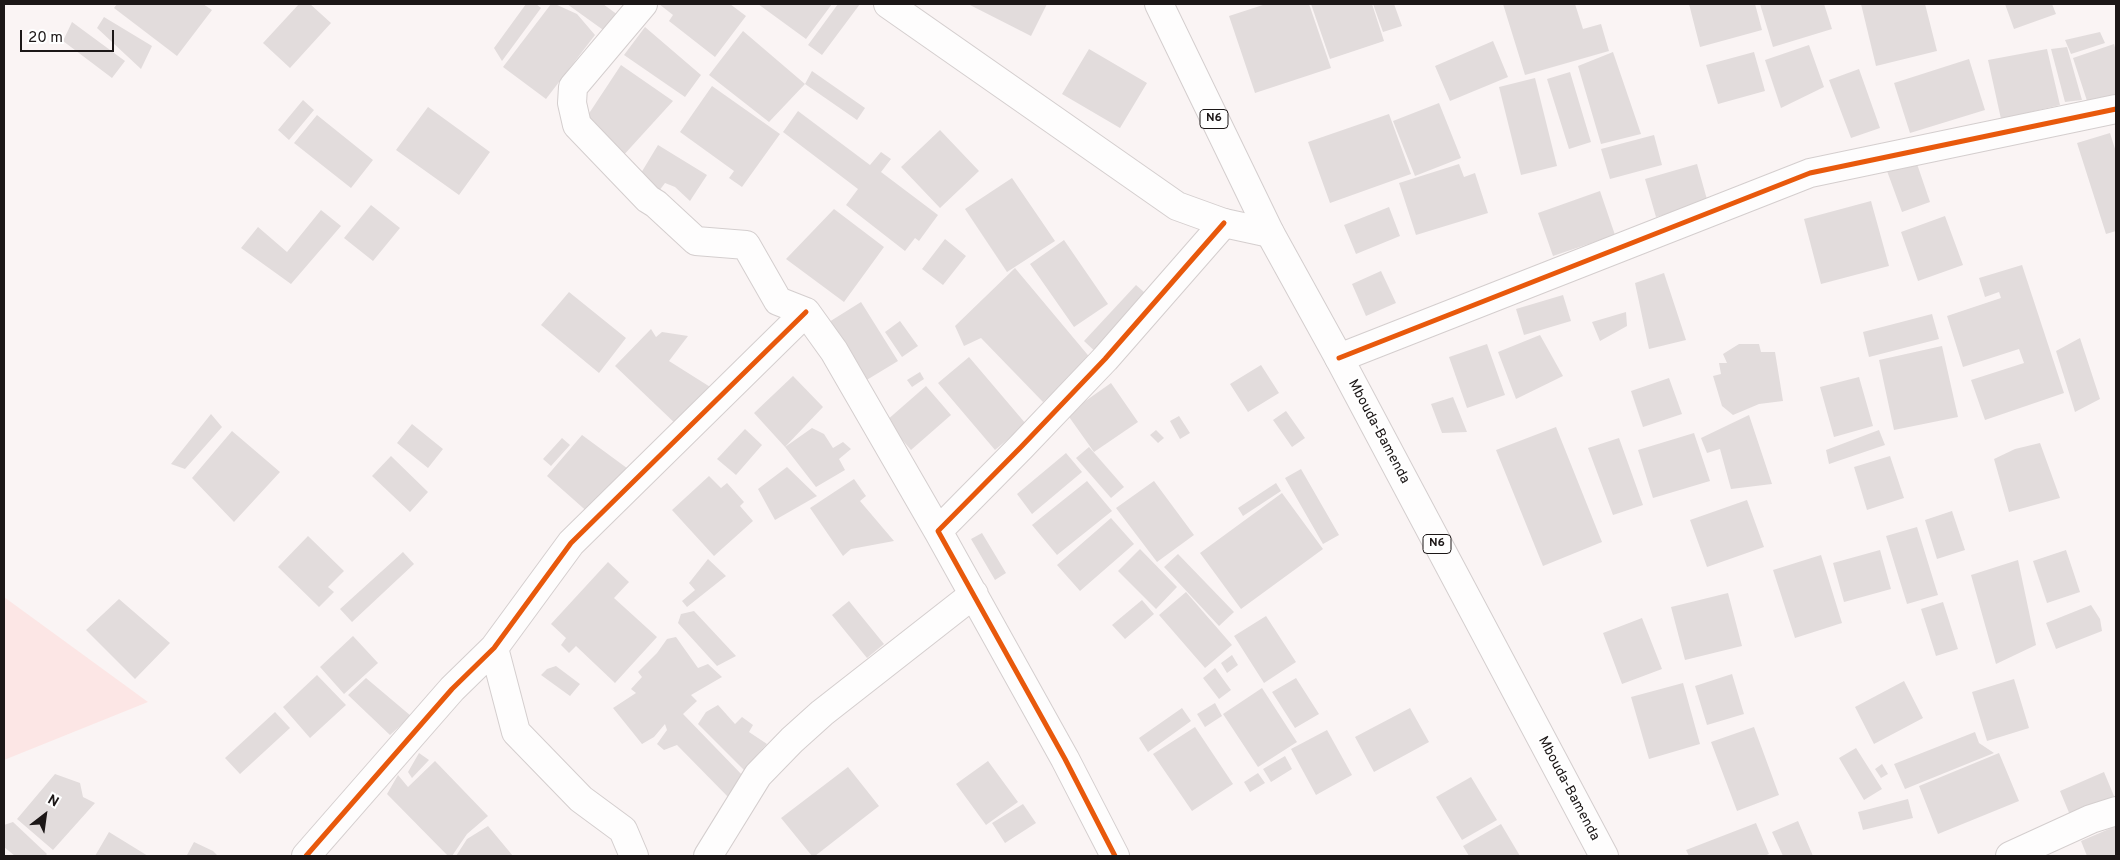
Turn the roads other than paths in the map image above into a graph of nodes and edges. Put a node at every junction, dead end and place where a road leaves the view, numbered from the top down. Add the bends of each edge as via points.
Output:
1 (643, 4) edge
2 (888, 4) edge
3 (1159, 4) edge
4 (2116, 109) edge
5 (1224, 223) junction
6 (1270, 234) junction
7 (806, 312) junction
8 (1339, 358) junction
9 (938, 531) junction
10 (974, 594) junction
11 (494, 648) junction
12 (2116, 811) edge
13 (306, 856) edge
14 (634, 856) edge
15 (708, 856) edge
16 (1115, 856) edge
17 (1604, 856) edge
18 (2010, 856) edge

1 - 7 main road via 573,86 572,103 577,125 648,199 696,241 746,245 778,300
2 - 5 main road via 1177,206
3 - 6 main road, Mbouda-Bamenda / N6
4 - 8 main road via 1810,173
5 - 6 main road
5 - 9 main road via 1105,359
6 - 8 main road, Mbouda-Bamenda / N6
7 - 9 main road via 834,351
7 - 11 main road via 571,543
8 - 17 main road, Mbouda-Bamenda / N6
9 - 10 main road
10 - 15 main road via 792,740 758,775
10 - 16 main road
11 - 13 main road via 452,689
11 - 14 main road via 516,732 581,799 623,830
12 - 18 main road

